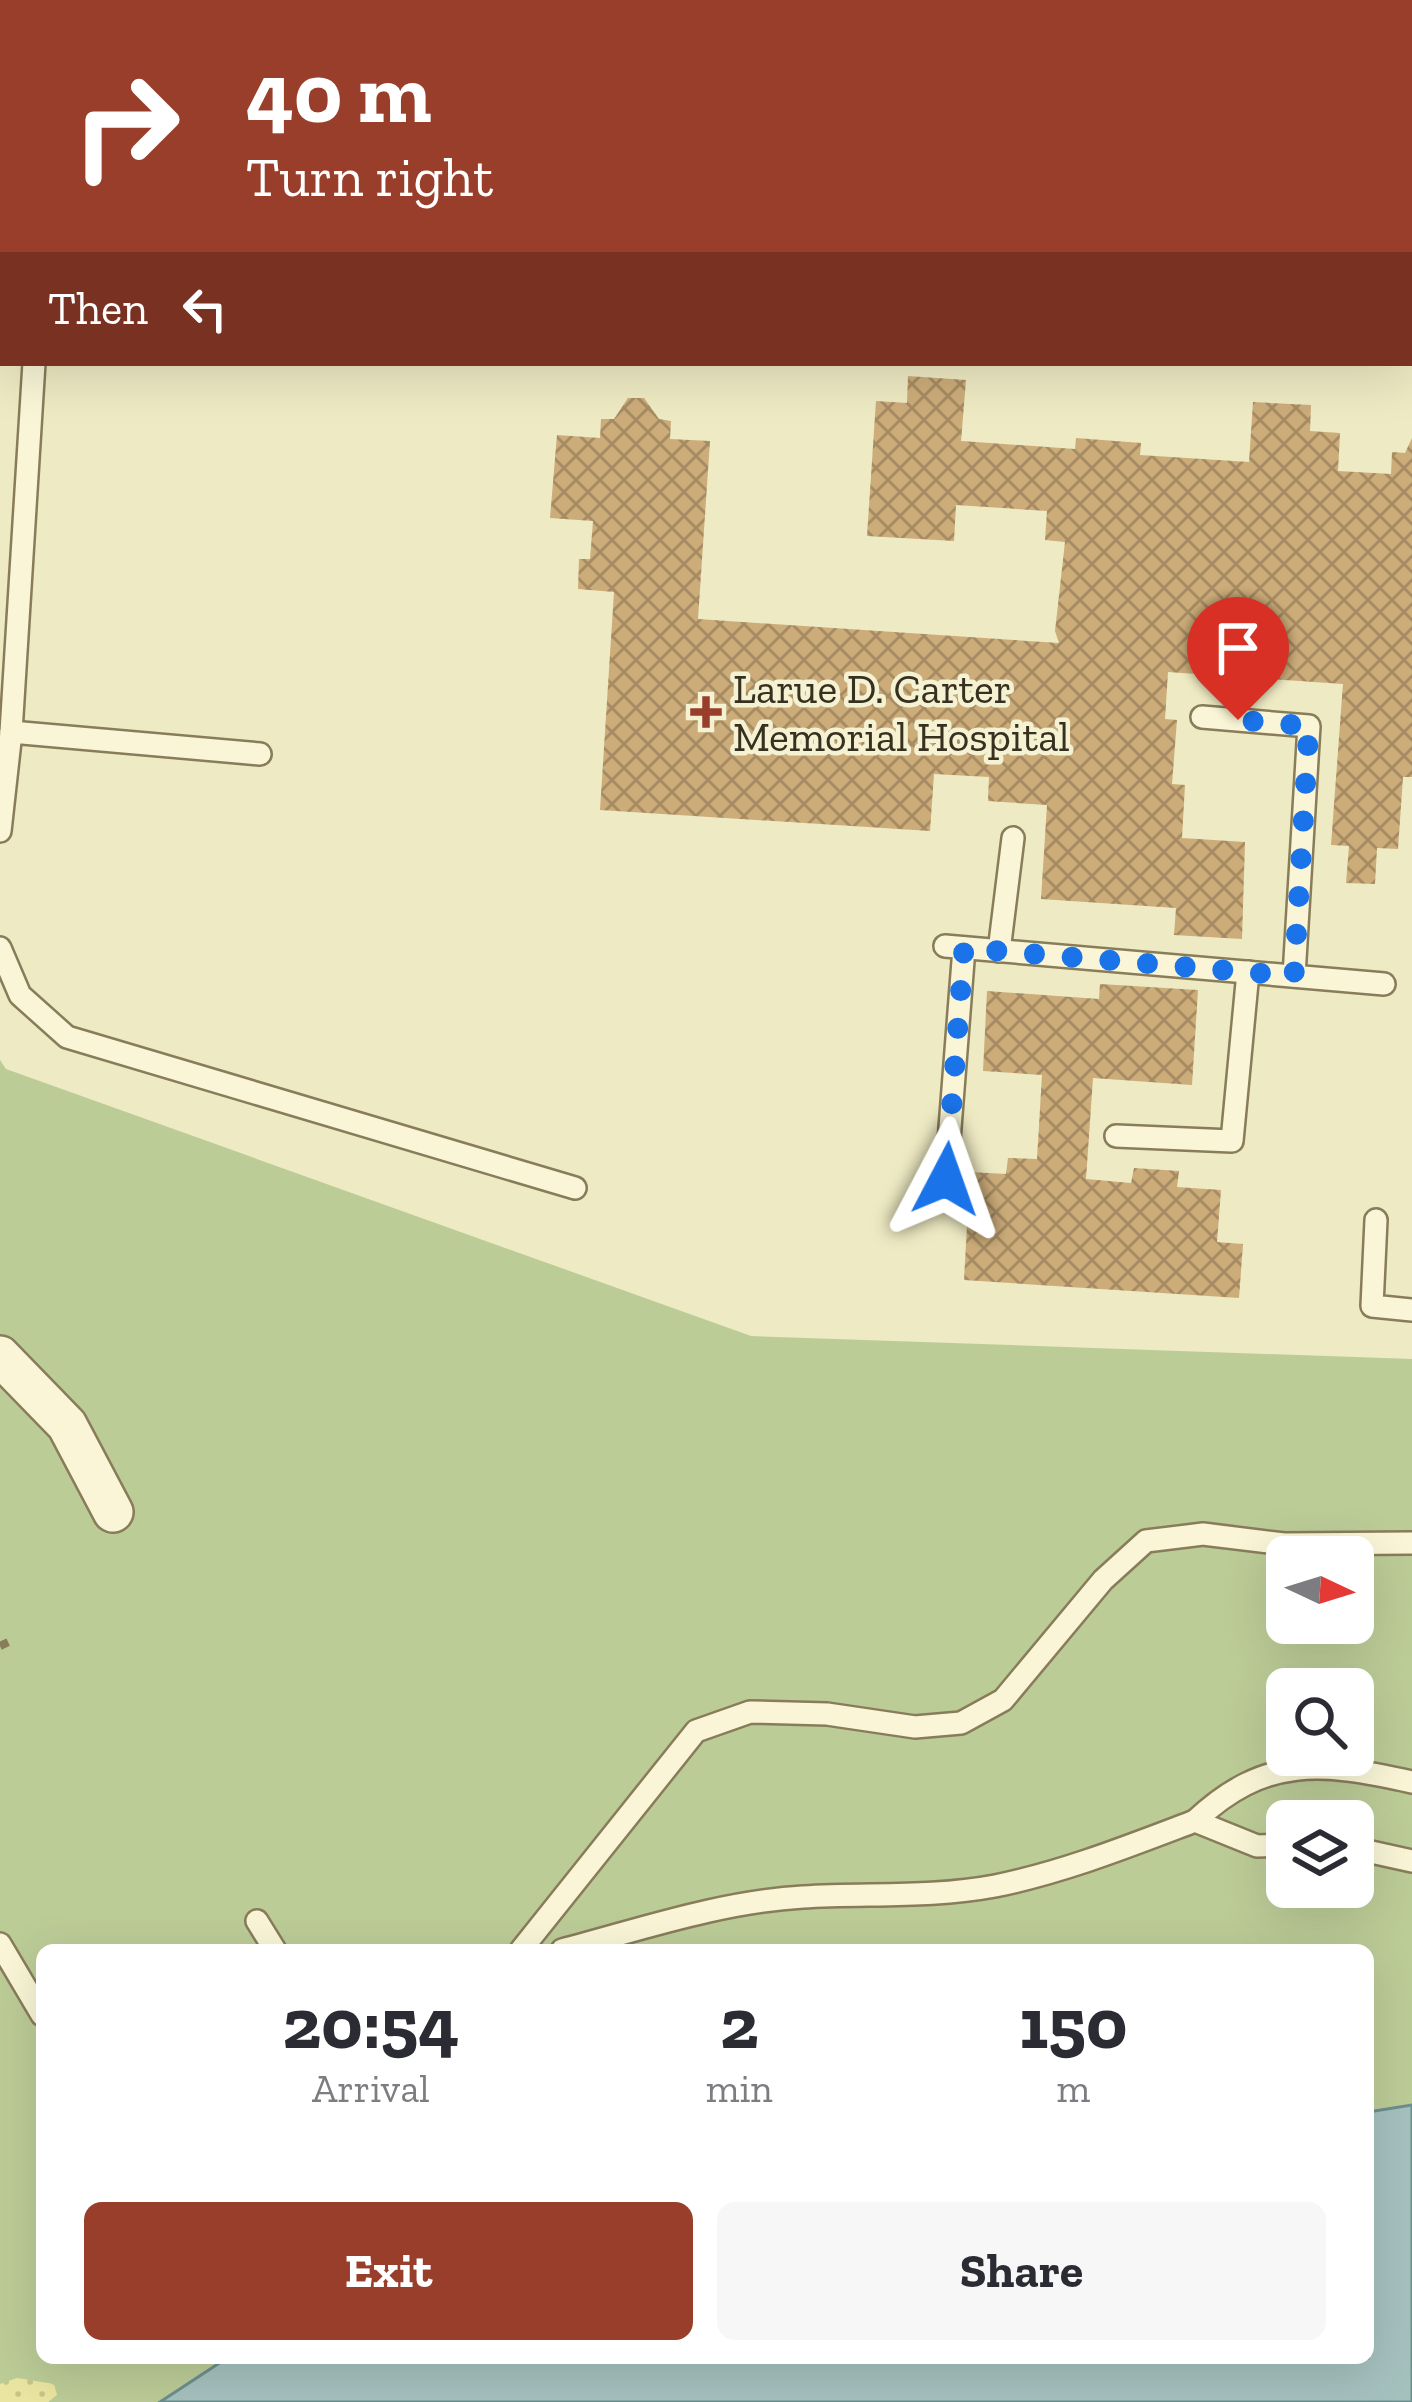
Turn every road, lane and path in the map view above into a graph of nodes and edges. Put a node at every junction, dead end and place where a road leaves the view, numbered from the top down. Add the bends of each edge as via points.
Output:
1 (34, 366) edge
2 (1202, 717) dead end
3 (11, 732) junction
4 (260, 754) dead end
5 (0, 831) edge
6 (1013, 838) dead end
7 (0, 948) edge
8 (998, 951) junction
9 (1248, 973) junction
10 (1294, 976) junction
11 (1384, 984) dead end
12 (1116, 1136) dead end
13 (946, 1179) dead end
14 (575, 1188) dead end
15 (1376, 1220) dead end
16 (1412, 1310) edge
17 (0, 1356) edge
18 (112, 1512) dead end
19 (1412, 1543) edge
20 (13, 1640) dead end
21 (0, 1646) edge
22 (1412, 1782) edge
23 (1195, 1821) junction
24 (1266, 1846) edge
25 (1374, 1853) edge
26 (1412, 1862) edge
27 (257, 1921) dead end
28 (0, 1944) edge
29 (271, 1944) edge
30 (526, 1944) edge
31 (583, 1944) edge
32 (36, 2004) edge

1 - 3 lane
2 - 10 lane via 1309,726
3 - 4 lane
3 - 5 lane
6 - 8 lane
7 - 14 lane via 20,995 67,1037
8 - 9 lane
8 - 13 lane via 954,947
9 - 10 lane
9 - 12 lane via 1232,1141
10 - 11 lane
15 - 16 lane via 1372,1306
17 - 18 street via 67,1425
19 - 30 lane via 1284,1544 1203,1534 1146,1541 1102,1580 1003,1700 961,1723 915,1727 750,1712 696,1731
20 - 21 path
22 - 23 lane via 1304,1767 1229,1789
23 - 24 lane
23 - 31 lane via 992,1886 800,1897 688,1914
25 - 26 lane
27 - 29 lane
28 - 32 lane

